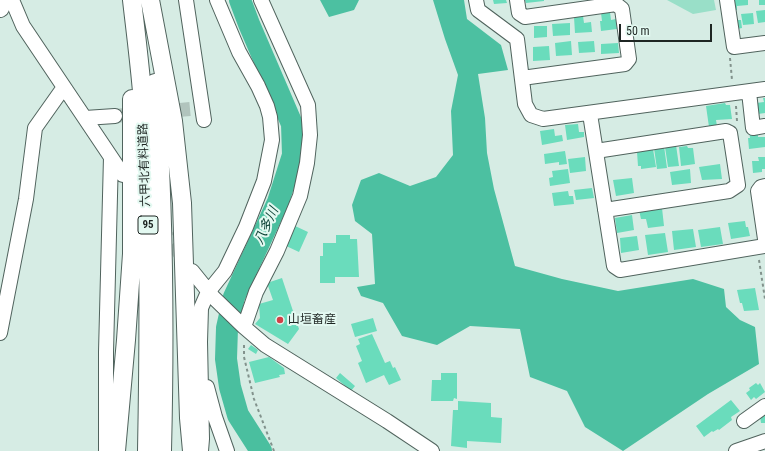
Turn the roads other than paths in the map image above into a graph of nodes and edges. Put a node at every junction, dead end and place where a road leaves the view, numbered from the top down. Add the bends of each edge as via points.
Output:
1 (3, 0) edge
2 (12, 0) edge
3 (132, 0) edge
4 (150, 0) edge
5 (186, 0) edge
6 (217, 0) edge
7 (261, 0) edge
8 (476, 0) edge
9 (517, 0) edge
10 (727, 0) edge
11 (0, 8) edge
12 (765, 43) edge
13 (139, 56) junction
14 (522, 78) junction
15 (64, 87) junction
16 (765, 90) edge
17 (749, 92) junction
18 (199, 112) dead end
19 (590, 114) junction
20 (114, 116) tunnel mouth
21 (85, 118) junction
22 (765, 126) edge
23 (596, 151) junction
24 (111, 157) junction
25 (123, 175) dead end
26 (765, 186) edge
27 (605, 210) junction
28 (765, 238) edge
29 (765, 246) edge
30 (192, 271) tunnel mouth
31 (211, 295) junction
32 (246, 329) junction
33 (0, 333) edge
34 (200, 349) junction
35 (765, 406) edge
36 (744, 421) dead end
37 (765, 441) edge
38 (106, 451) edge
39 (116, 451) edge
40 (147, 451) edge
41 (162, 451) edge
42 (192, 451) edge
43 (201, 451) edge
44 (227, 451) edge
45 (432, 451) edge
46 (736, 451) edge

1 - 11 main road
2 - 15 street via 23,26
3 - 13 main road, 六甲北有料道路 / 95
4 - 41 main road, 六甲北有料道路 / 95 via 164,265
4 - 42 main road via 173,121 182,203
5 - 18 street
6 - 31 street via 239,52 267,106 272,140 264,181 246,227
7 - 32 street via 308,105 310,135 300,196 277,251 256,292
8 - 14 street via 478,10 517,39
9 - 14 street via 519,13 525,16 616,4 622,9 629,59 625,64
10 - 12 street via 734,47
13 - 39 main road, 95 via 131,102 132,254
13 - 40 main road, 六甲北有料道路 / 95 via 145,132 148,244
14 - 19 street via 525,104 532,115 543,119
15 - 21 street
15 - 33 street via 36,128 26,199
16 - 17 street
17 - 19 street
17 - 22 street via 753,128
19 - 23 street
20 - 21 street
21 - 24 street
23 - 27 street
23 - 27 street via 726,131 730,133 738,185 729,191
24 - 25 street
24 - 38 street
26 - 28 street via 758,191
27 - 29 street via 614,266 620,270
30 - 31 street
31 - 32 street
31 - 34 street via 201,308
32 - 45 street via 265,345
34 - 43 street
34 - 44 street via 208,393
35 - 36 street
37 - 46 street

